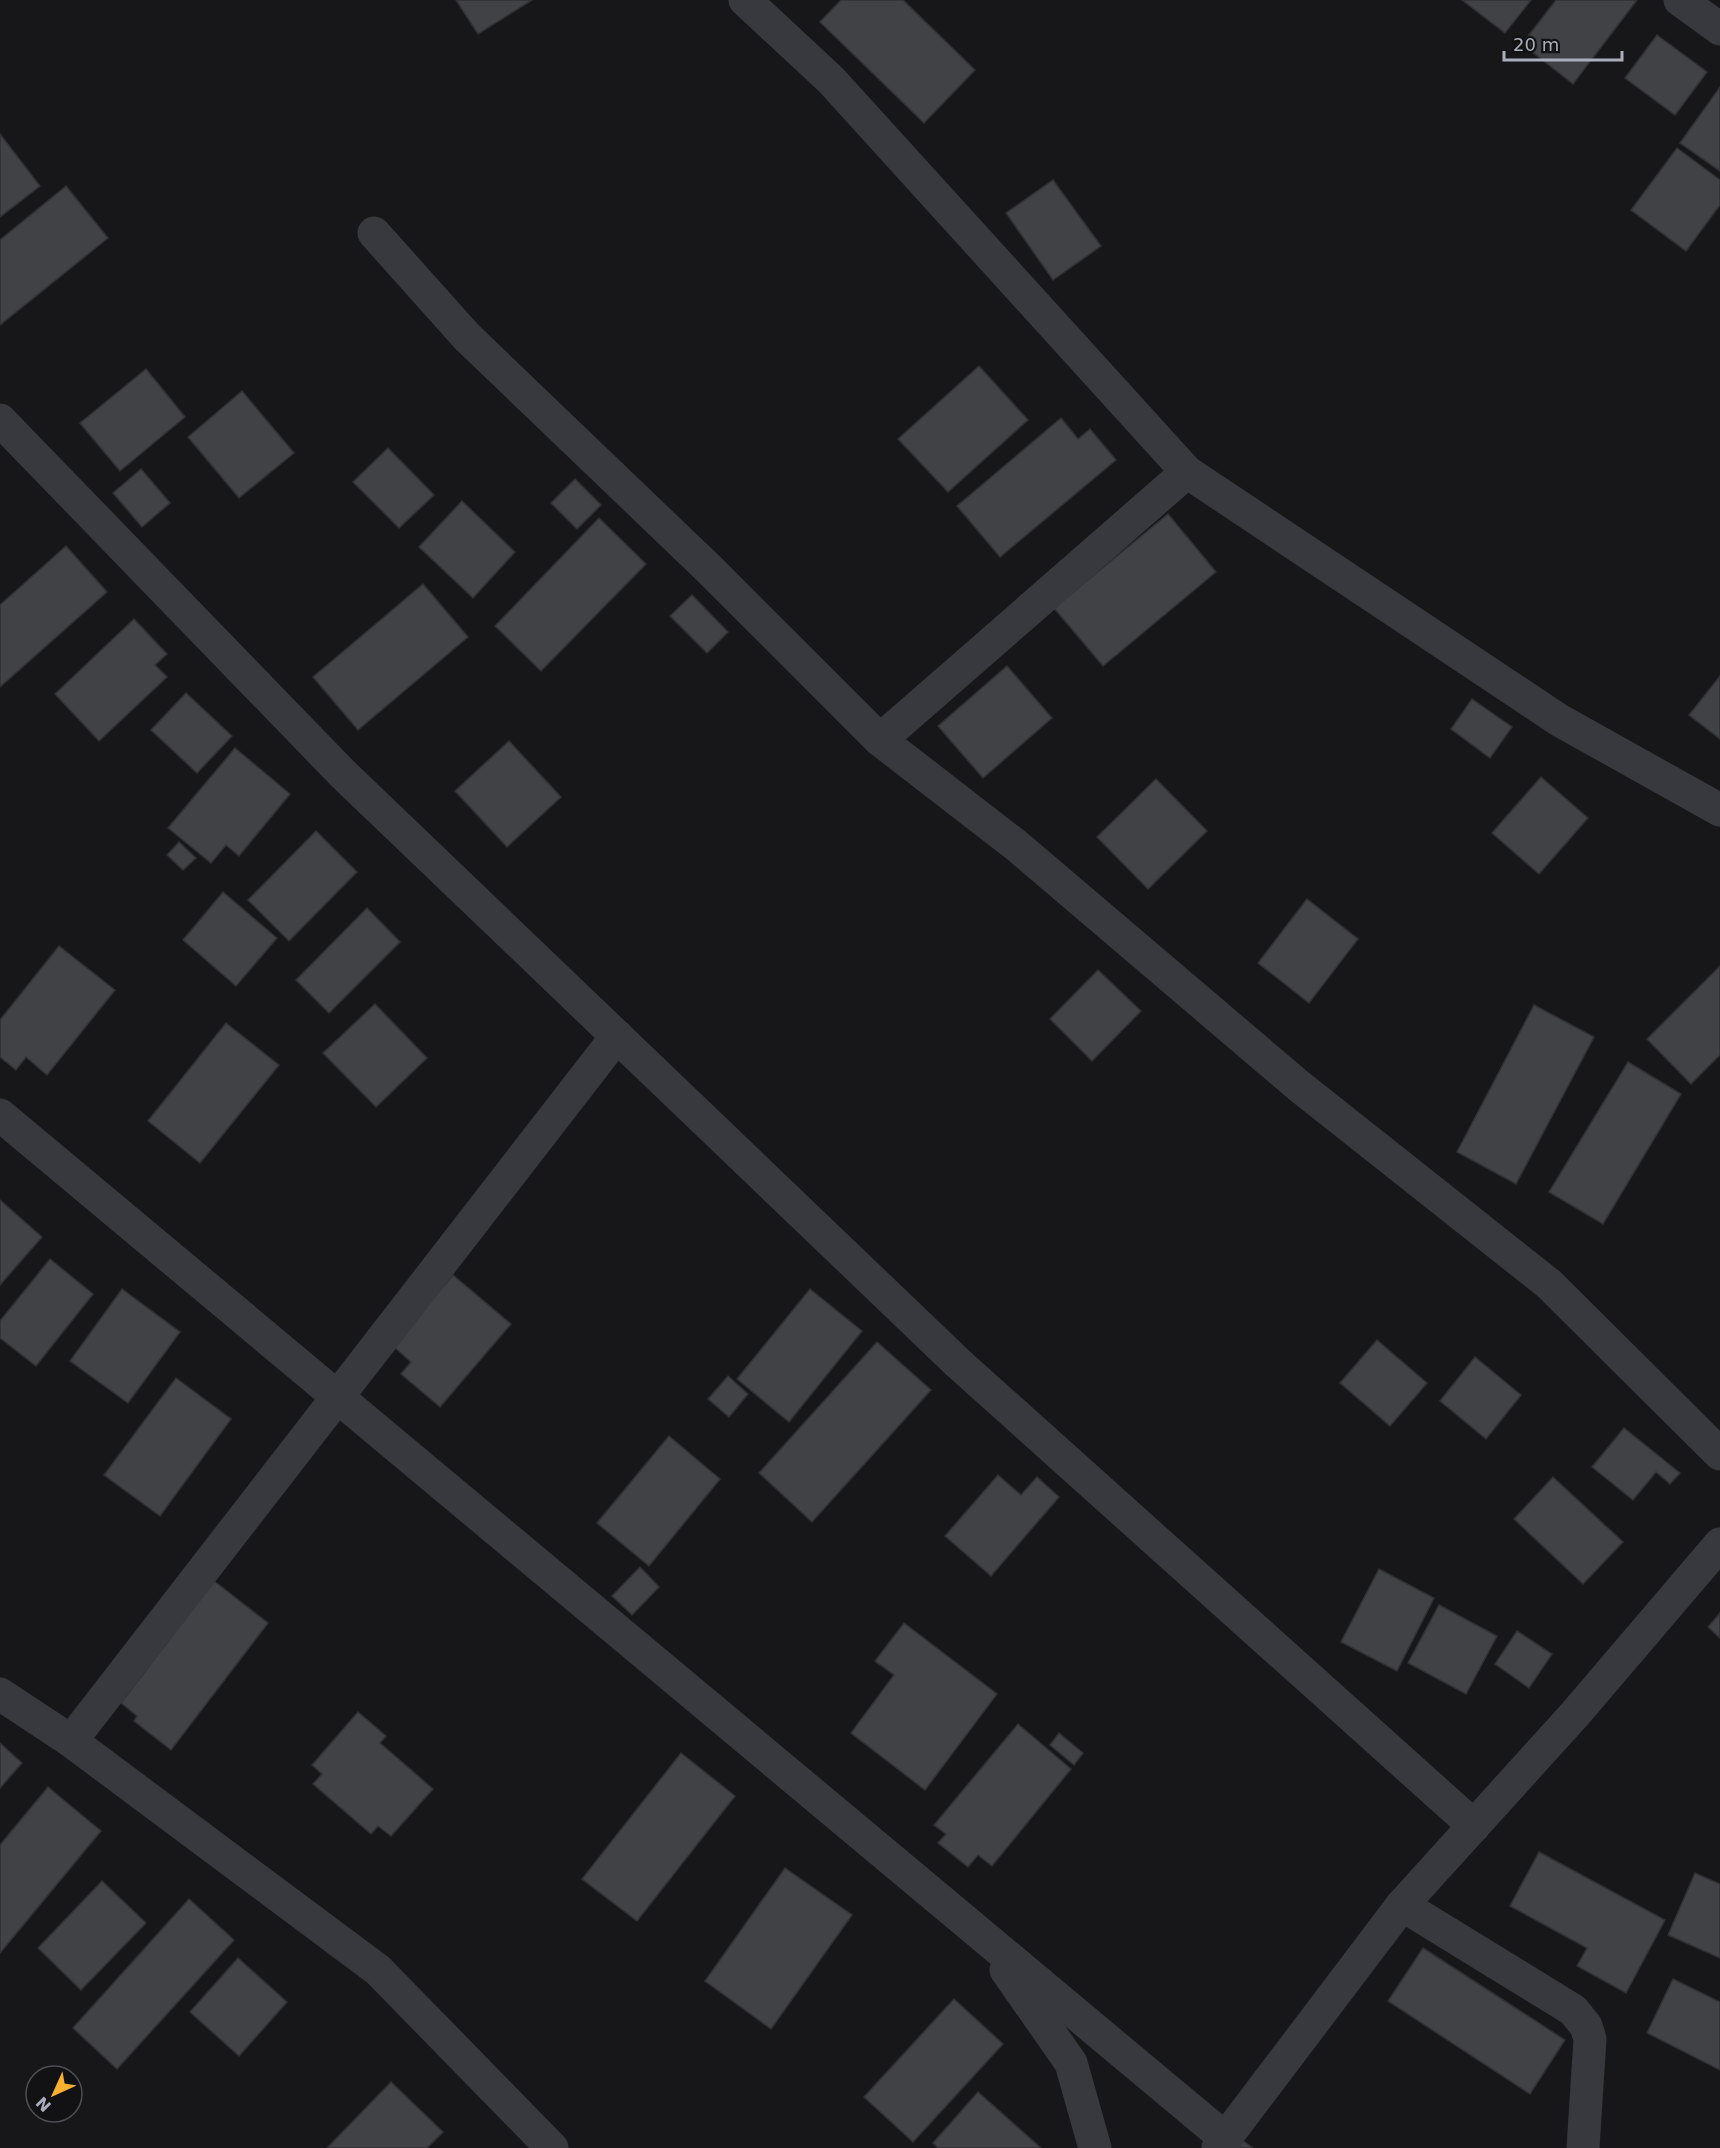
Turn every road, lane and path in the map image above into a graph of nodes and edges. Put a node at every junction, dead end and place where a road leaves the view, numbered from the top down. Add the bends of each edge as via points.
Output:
1 (745, 0) edge
2 (1680, 0) edge
3 (1720, 30) edge
4 (374, 233) dead end
5 (0, 420) edge
6 (1187, 472) junction
7 (880, 740) junction
8 (1720, 810) edge
9 (617, 1036) junction
10 (0, 1115) edge
11 (339, 1397) junction
12 (1720, 1454) edge
13 (1720, 1544) edge
14 (0, 1694) edge
15 (71, 1741) junction
16 (1474, 1826) junction
17 (1402, 1905) junction
18 (980, 1934) junction
19 (1222, 2143) edge
20 (552, 2148) edge
21 (1095, 2148) edge
22 (1583, 2148) edge

1 - 6 street via 831,80
2 - 3 street
4 - 7 street via 467,337
5 - 9 street via 343,774
6 - 7 street
6 - 8 street via 1559,720
7 - 12 street via 1017,846 1299,1086 1549,1284
9 - 11 street
9 - 16 street via 958,1363
10 - 11 street
11 - 15 street
11 - 18 street
13 - 16 street
14 - 15 street
15 - 20 street via 378,1970
16 - 17 street
17 - 19 street
17 - 22 street via 1573,2010 1586,2026 1590,2039
18 - 19 street
18 - 21 street via 1071,2062

